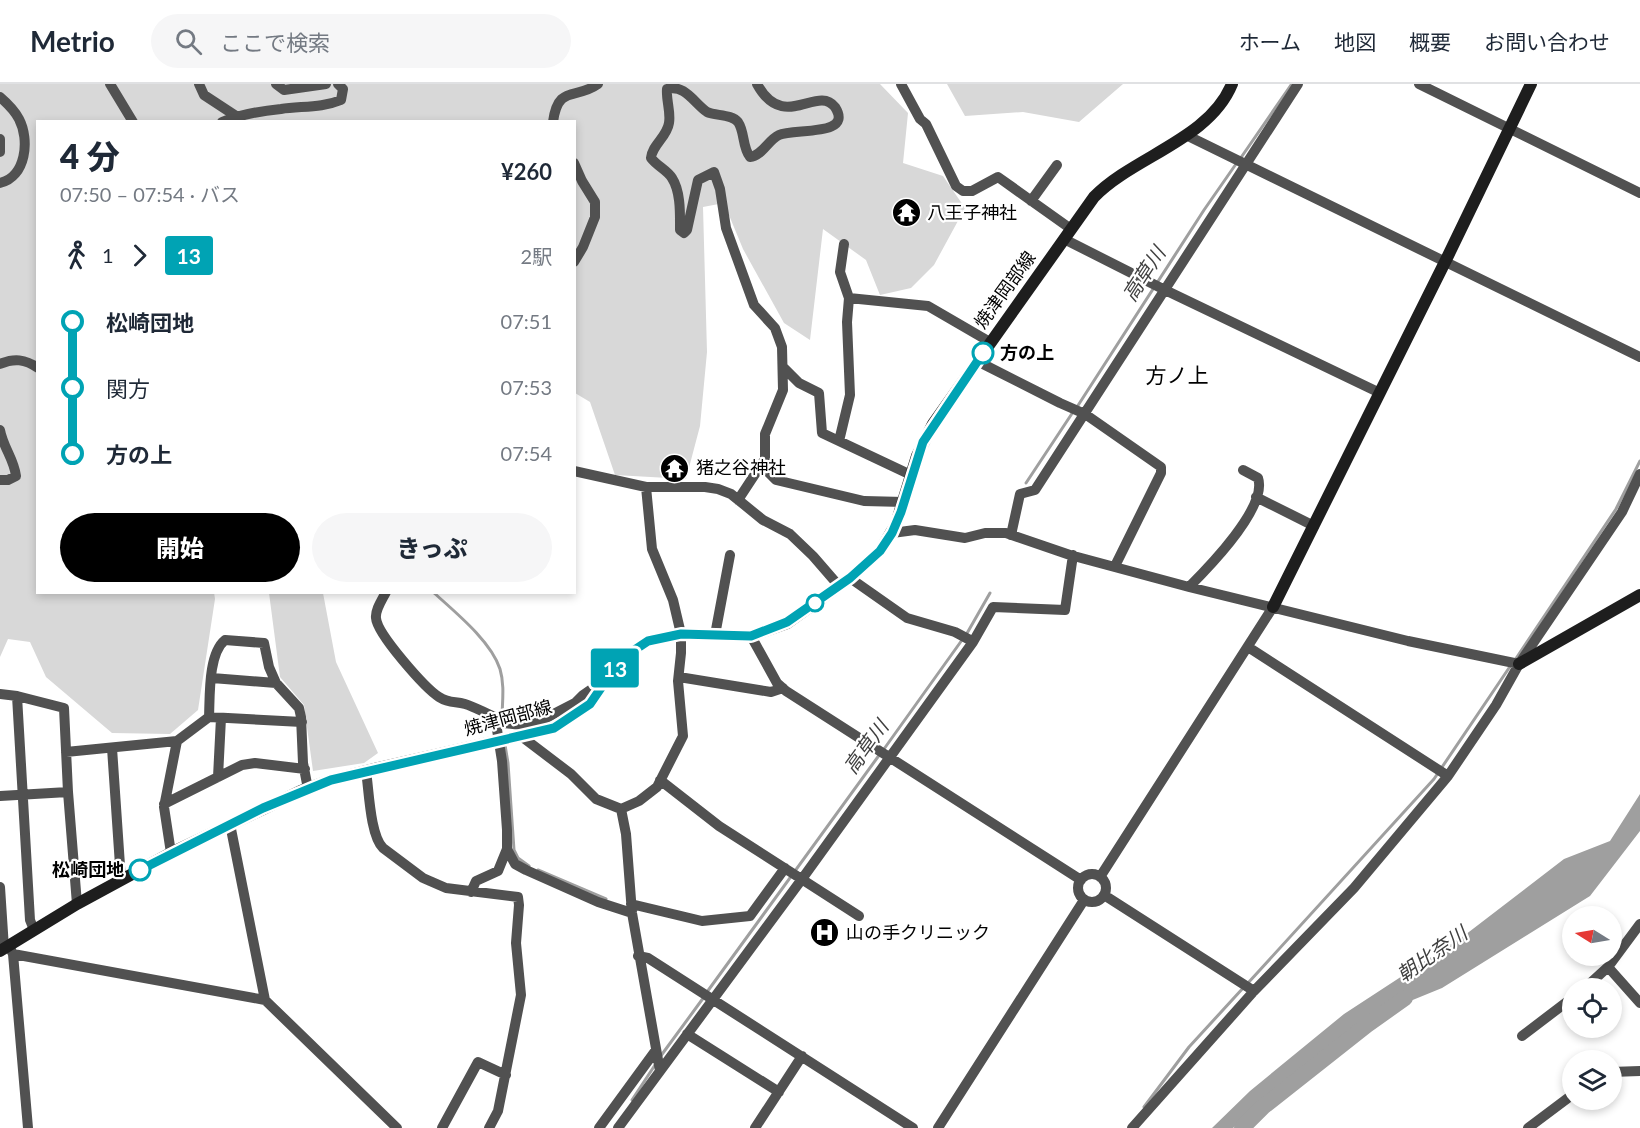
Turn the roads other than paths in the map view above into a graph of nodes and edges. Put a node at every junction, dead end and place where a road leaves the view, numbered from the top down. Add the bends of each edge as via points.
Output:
1 (111, 84) edge
2 (199, 84) edge
3 (276, 84) edge
4 (326, 84) edge
5 (338, 84) edge
6 (598, 84) edge
7 (757, 84) edge
8 (901, 84) edge
9 (1232, 84) edge
10 (1298, 84) edge
11 (1419, 84) edge
12 (1531, 84) edge
13 (0, 97) edge
14 (236, 116) junction
15 (132, 120) edge
16 (227, 120) edge
17 (554, 120) edge
18 (1509, 129) junction
19 (1188, 136) junction
20 (0, 139) edge
21 (0, 152) edge
22 (1244, 164) junction
23 (1057, 165) dead end
24 (576, 168) edge
25 (0, 183) edge
26 (1640, 193) edge
27 (1031, 201) junction
28 (1068, 234) junction
29 (844, 244) dead end
30 (576, 259) edge
31 (1445, 262) junction
32 (1163, 289) junction
33 (849, 298) junction
34 (990, 342) junction
35 (1640, 357) edge
36 (977, 361) junction
37 (0, 364) edge
38 (36, 367) edge
39 (784, 368) junction
40 (1380, 393) junction
41 (1077, 411) junction
42 (0, 430) edge
43 (839, 441) junction
44 (765, 459) junction
45 (1243, 470) dead end
46 (576, 471) edge
47 (1640, 474) edge
48 (911, 475) junction
49 (0, 480) edge
50 (646, 487) junction
51 (1256, 497) junction
52 (738, 500) junction
53 (904, 502) junction
54 (1314, 526) junction
55 (892, 533) junction
56 (1011, 535) junction
57 (730, 555) dead end
58 (1073, 555) junction
59 (1115, 566) junction
60 (850, 578) junction
61 (839, 586) junction
62 (1189, 586) junction
63 (385, 594) edge
64 (1640, 595) edge
65 (1274, 607) junction
66 (681, 634) junction
67 (715, 635) junction
68 (751, 636) junction
69 (970, 640) dead end
70 (1248, 647) junction
71 (1519, 664) junction
72 (678, 677) junction
73 (212, 678) junction
74 (609, 678) junction
75 (276, 683) junction
76 (783, 688) junction
77 (0, 694) edge
78 (17, 696) junction
79 (208, 717) junction
80 (220, 718) junction
81 (302, 722) junction
82 (496, 725) junction
83 (521, 736) junction
84 (177, 741) junction
85 (112, 748) junction
86 (66, 752) junction
87 (888, 756) junction
88 (304, 769) junction
89 (366, 771) junction
90 (1443, 773) junction
91 (218, 777) junction
92 (660, 780) junction
93 (308, 789) junction
94 (68, 792) junction
95 (22, 795) junction
96 (0, 796) edge
97 (165, 804) junction
98 (621, 809) junction
99 (230, 824) junction
100 (507, 849) junction
101 (171, 853) junction
102 (786, 869) junction
103 (1100, 877) junction
104 (800, 878) junction
105 (121, 880) junction
106 (1081, 880) junction
107 (0, 887) edge
108 (471, 892) junction
109 (1104, 895) junction
110 (1084, 900) junction
111 (76, 904) junction
112 (631, 908) junction
113 (859, 916) dead end
114 (1640, 924) edge
115 (34, 930) junction
116 (7, 950) edge
117 (639, 956) junction
118 (1608, 968) junction
119 (1596, 978) edge
120 (1254, 991) junction
121 (711, 998) junction
122 (261, 999) junction
123 (1640, 1003) edge
124 (1562, 1006) edge
125 (687, 1034) junction
126 (1522, 1036) dead end
127 (656, 1052) junction
128 (802, 1056) junction
129 (659, 1069) junction
130 (1640, 1071) edge
131 (1622, 1072) edge
132 (506, 1075) junction
133 (778, 1092) junction
134 (1562, 1102) edge
135 (28, 1128) edge
136 (397, 1128) edge
137 (442, 1128) edge
138 (489, 1128) edge
139 (599, 1128) edge
140 (618, 1128) edge
141 (755, 1128) edge
142 (913, 1128) edge
143 (938, 1128) edge
144 (1132, 1128) edge
145 (1528, 1128) edge

1 - 15 street
2 - 14 street via 204,95
3 - 4 street via 284,90
5 - 14 street via 343,89 341,99 330,105
6 - 17 street via 583,92 567,94 558,103
7 - 39 street via 768,99 785,106 796,106 813,98 832,102 839,118 836,125 778,136 756,157 750,157 738,122 708,113 687,88 672,85 666,97 669,123 651,158 672,177 680,206 680,230 684,233 698,180 714,172 726,228 754,305 775,328
8 - 27 street via 926,124 956,186 972,191 998,177
9 - 19 main road, 焼津岡部線 via 1221,103
10 - 22 street
11 - 18 street
12 - 18 main road
13 - 25 street via 18,118 25,148 12,177
14 - 16 street
18 - 26 street
18 - 31 main road
19 - 22 street
19 - 28 main road, 焼津岡部線 via 1108,183
20 - 21 street
22 - 31 street
22 - 32 street
23 - 27 street
24 - 30 street via 595,202 595,217
27 - 28 street
28 - 32 street
28 - 34 main road, 焼津岡部線
29 - 33 street via 840,272
31 - 35 street
31 - 40 main road
32 - 40 street
32 - 41 street
33 - 34 street via 928,306
33 - 43 street via 850,395
34 - 36 main road, 焼津岡部線
36 - 41 street
36 - 48 main road, 焼津岡部線 via 923,442
37 - 38 street via 15,359
39 - 43 street via 799,383 819,393 822,433
39 - 44 street via 783,390 765,434
40 - 54 main road
41 - 56 street via 1035,490 1020,494
41 - 59 street via 1161,467
42 - 49 street via 16,476
43 - 48 street
44 - 52 street
44 - 53 street via 768,473 776,480 864,501
45 - 51 street via 1258,478
46 - 50 street
47 - 71 street via 1622,512
48 - 53 main road, 焼津岡部線
50 - 52 street via 718,489
50 - 66 street via 652,549 673,600
51 - 54 street
51 - 62 street via 1243,527
52 - 61 street via 763,520 790,534
53 - 55 main road, 焼津岡部線
54 - 65 main road
55 - 56 street via 915,530 965,538 996,532
55 - 60 main road, 焼津岡部線 via 880,551
56 - 58 street
57 - 67 street
58 - 59 street
58 - 87 street via 1065,609 993,607 973,642
59 - 62 street
60 - 61 main road, 焼津岡部線
60 - 69 street via 907,618
61 - 68 main road, 焼津岡部線 via 787,622
62 - 65 street
63 - 82 street via 375,620 410,669 439,697 495,717
64 - 71 main road
65 - 70 street
65 - 71 street
66 - 67 main road, 焼津岡部線
66 - 72 street
66 - 74 main road, 焼津岡部線 via 648,641 616,666
67 - 68 main road, 焼津岡部線
68 - 76 street
70 - 90 street
70 - 103 street
71 - 90 street via 1496,705
72 - 76 street via 771,692
72 - 92 street via 683,736
73 - 75 street
73 - 75 street via 213,661 225,640 264,643
73 - 79 street
74 - 82 street via 575,703 542,720
74 - 83 main road, 焼津岡部線 via 590,704 574,715 554,728
75 - 81 street via 299,708
76 - 87 street
77 - 78 street
78 - 86 street via 64,708
78 - 95 street
79 - 80 street
79 - 84 street
80 - 81 street
80 - 91 street
81 - 88 street
82 - 100 street
83 - 89 main road, 焼津岡部線
83 - 98 street via 571,774 596,799
84 - 85 street
84 - 97 street
85 - 86 street
85 - 105 street
86 - 94 street
87 - 104 street
87 - 106 street
88 - 91 street via 255,763
88 - 93 street
89 - 93 main road, 焼津岡部線
89 - 108 street via 379,844 434,884
90 - 120 street via 1354,888
91 - 97 street
92 - 98 street via 639,801
92 - 102 street
93 - 99 main road, 焼津岡部線
94 - 95 street
94 - 111 street
95 - 96 street
95 - 115 street via 30,920
97 - 101 street
98 - 112 street
99 - 101 main road, 焼津岡部線
99 - 122 street
100 - 108 street via 498,871 476,881
100 - 112 street via 516,864 526,870 598,902
101 - 105 main road, 焼津岡部線
102 - 104 street
102 - 112 street via 750,916 702,921
103 - 106 street via 1090,874
103 - 109 street via 1106,885
104 - 113 street
104 - 121 street
105 - 111 main road, 焼津岡部線
106 - 110 street via 1078,890
107 - 116 street
108 - 132 street via 518,897 516,943 522,995
109 - 110 street via 1093,902
109 - 120 street
110 - 143 street
111 - 115 main road, 焼津岡部線
112 - 117 street
114 - 118 street
115 - 116 main road, 焼津岡部線
116 - 122 street
116 - 135 street
117 - 121 street
117 - 127 street
118 - 119 street
118 - 123 street
120 - 144 street
121 - 125 street
121 - 128 street
122 - 136 street
124 - 126 street
125 - 129 street
125 - 133 street
127 - 129 street
127 - 139 street
128 - 133 street
128 - 142 street
129 - 140 street
130 - 131 street
132 - 137 street via 478,1062
132 - 138 street via 498,1111
133 - 141 street
134 - 145 street

